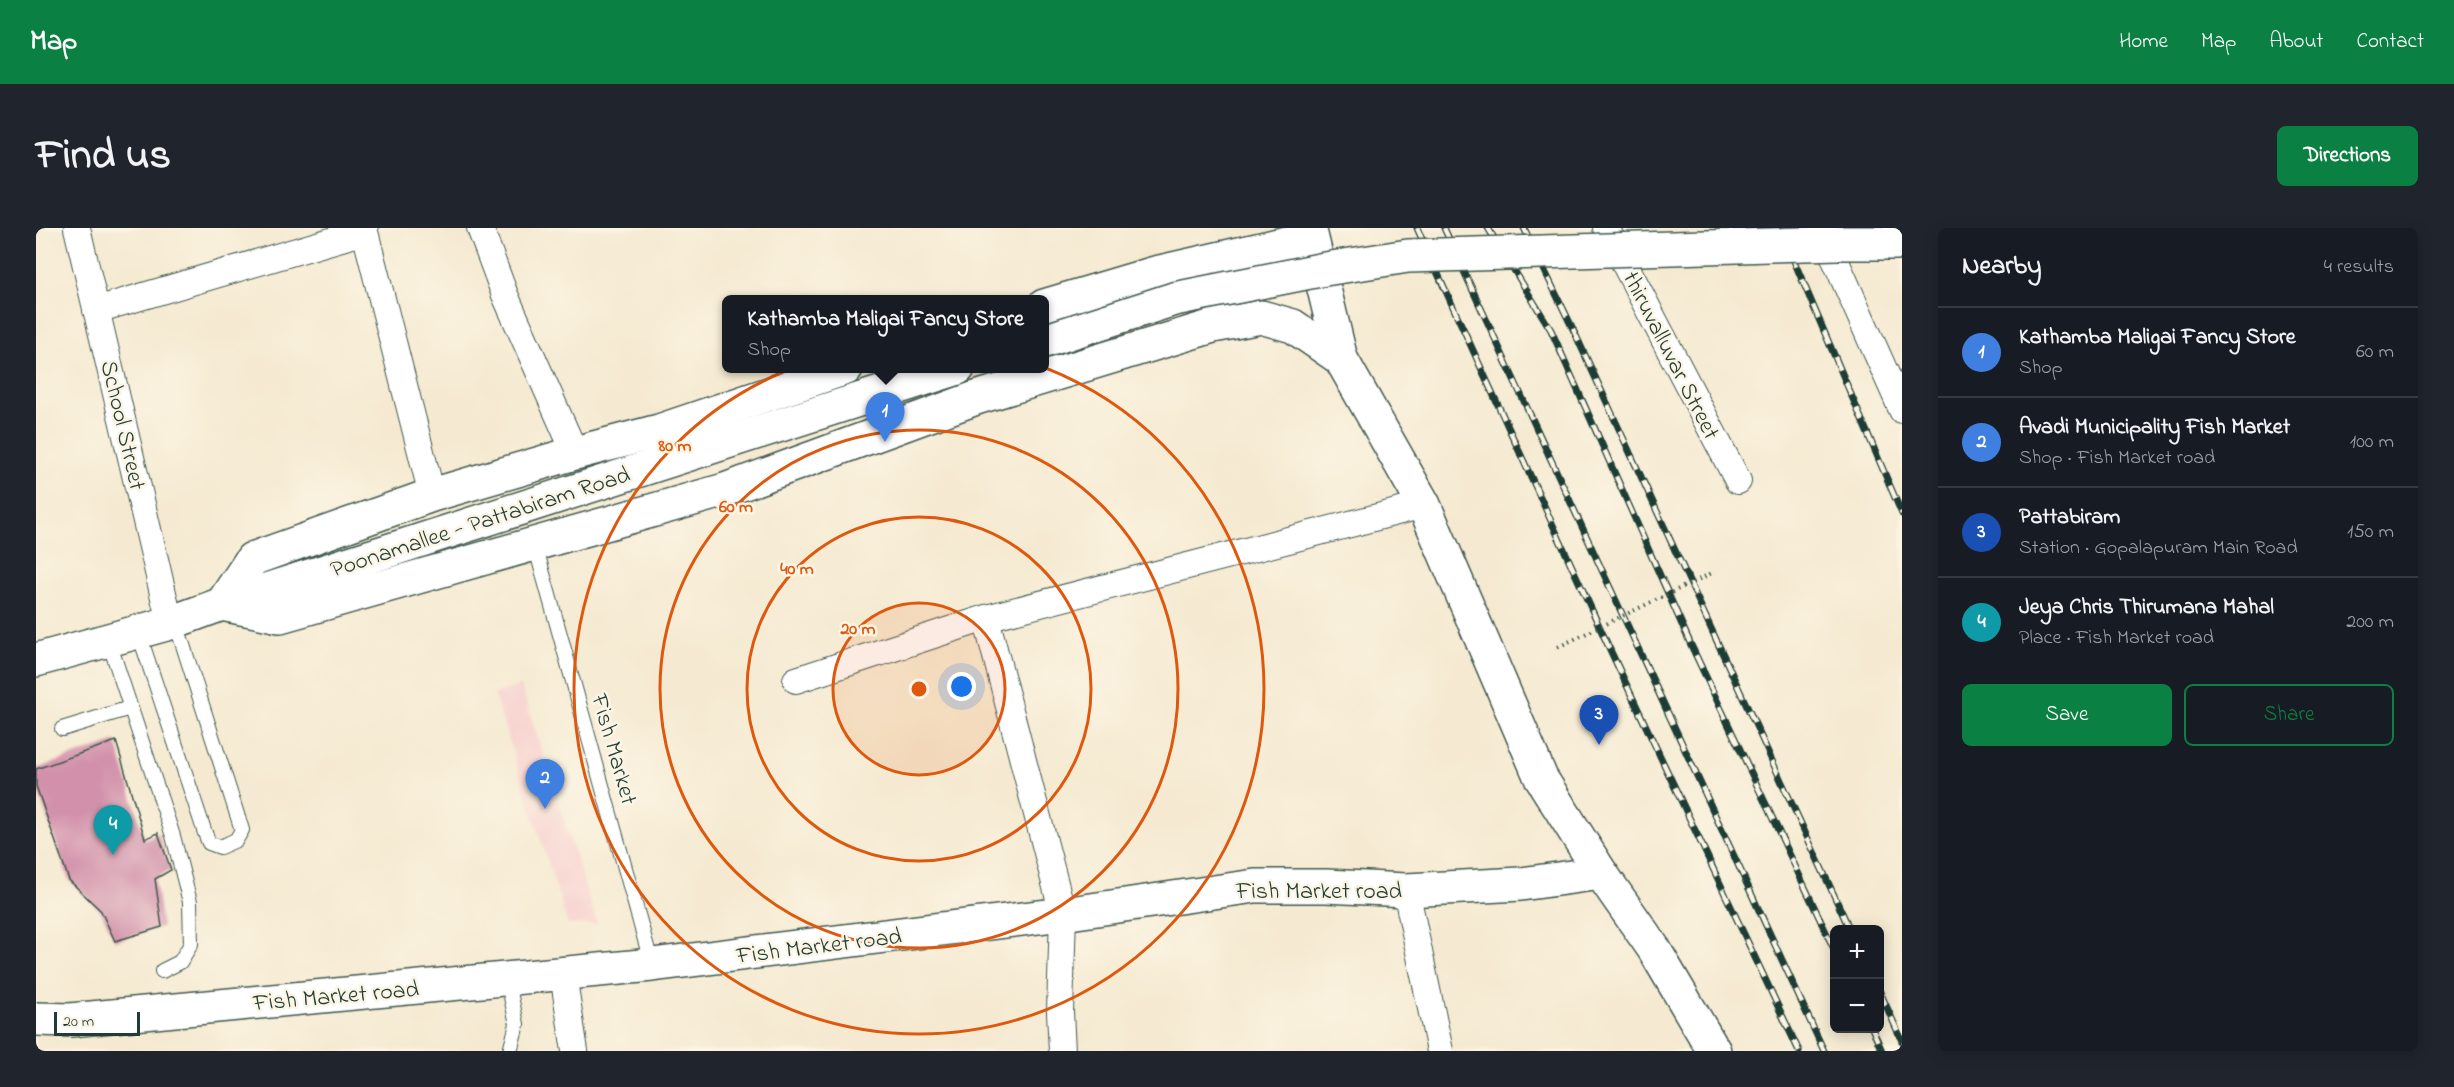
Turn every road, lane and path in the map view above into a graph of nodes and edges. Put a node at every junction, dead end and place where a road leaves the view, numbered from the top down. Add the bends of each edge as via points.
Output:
1 (77, 228) edge
2 (480, 228) edge
3 (1606, 228) edge
4 (1821, 228) edge
5 (365, 230) edge
6 (1315, 232) edge
7 (1902, 243) edge
8 (1049, 305) edge
9 (96, 310) junction
10 (1049, 339) edge
11 (1341, 359) junction
12 (834, 373) edge
13 (945, 373) edge
14 (1902, 410) edge
15 (575, 453) junction
16 (1738, 481) dead end
17 (432, 495) junction
18 (1424, 506) junction
19 (535, 545) junction
20 (1712, 573) dead end
21 (222, 604) junction
22 (986, 618) junction
23 (173, 622) junction
24 (123, 635) junction
25 (1558, 647) dead end
26 (36, 660) edge
27 (796, 680) dead end
28 (130, 708) junction
29 (62, 729) dead end
30 (1601, 873) junction
31 (1406, 890) junction
32 (1063, 914) junction
33 (652, 965) junction
34 (162, 971) dead end
35 (563, 974) junction
36 (507, 979) junction
37 (36, 1019) edge
38 (510, 1051) edge
39 (575, 1051) edge
40 (1062, 1051) edge
41 (1440, 1051) edge
42 (1714, 1051) edge

1 - 9 street, School Street
2 - 15 street via 505,295
3 - 16 street, thiruvalluvar Street
4 - 14 street
5 - 9 street
5 - 17 street
6 - 8 street via 1296,241 1155,273
6 - 11 street
7 - 10 street, bridge via 1408,256 1174,299
9 - 23 street, School Street
11 - 18 street
11 - 19 street via 1293,326 1262,317 1213,326 976,398 725,490
12 - 15 street via 659,431
13 - 21 street, Poonamallee - Pattabiram Road
15 - 17 street
17 - 21 street via 252,559
18 - 22 street
18 - 30 street via 1541,778
19 - 21 street via 280,616
19 - 33 lane, Fish Market
20 - 25 path, bridge
21 - 23 street, Poonamallee - Pattabiram Road
22 - 27 street
22 - 32 street
23 - 24 street, Poonamallee - Pattabiram Road
23 - 24 lane via 242,830 236,840 220,847 209,843
24 - 26 street, Poonamallee - Pattabiram Road
24 - 28 lane
28 - 29 lane
28 - 34 lane via 173,836 190,902 191,944 180,962
30 - 31 street, Fish Market road via 1521,884
30 - 42 street via 1654,949
31 - 32 street, Fish Market road via 1255,886
31 - 41 street
32 - 33 street, Fish Market road
32 - 40 street
33 - 35 street, Fish Market road
35 - 36 street, Fish Market road
35 - 39 street
36 - 37 street, Fish Market road via 70,1020
36 - 38 lane via 517,1024

